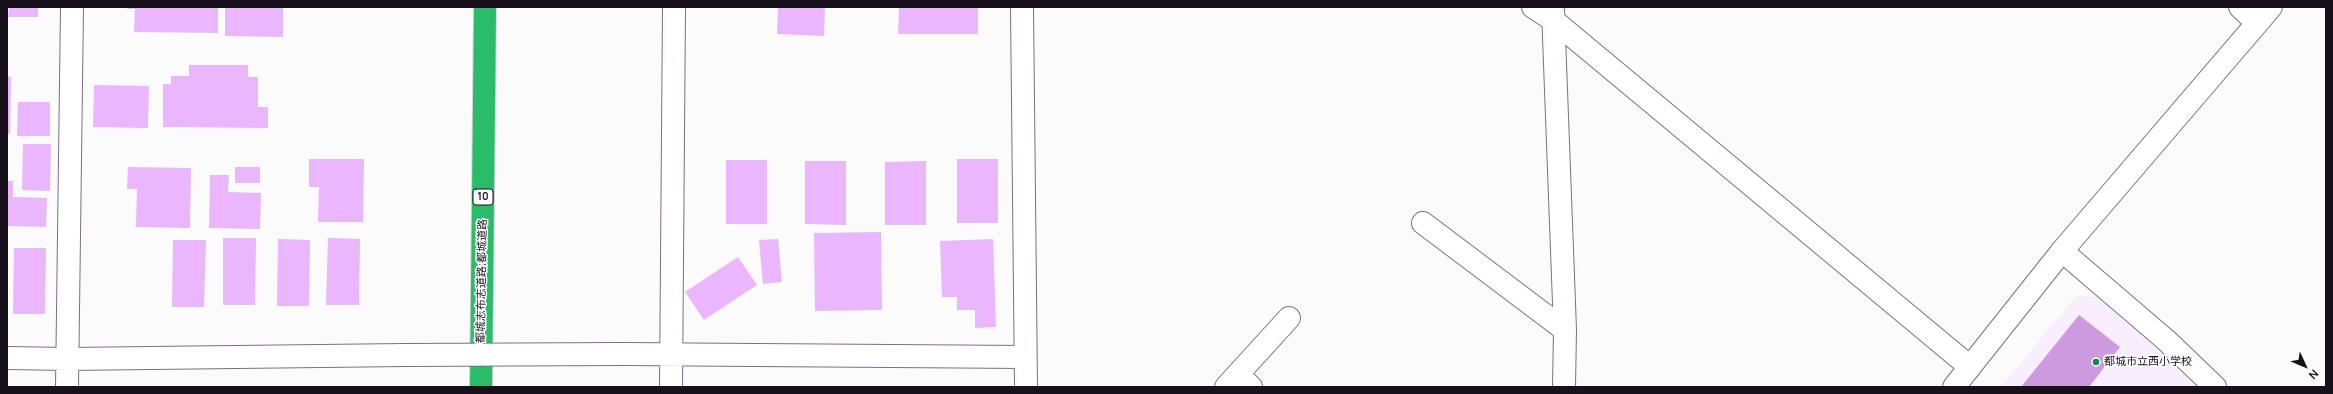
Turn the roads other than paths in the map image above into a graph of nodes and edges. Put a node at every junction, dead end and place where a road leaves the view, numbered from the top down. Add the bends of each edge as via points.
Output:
1 (72, 7) edge
2 (485, 7) edge
3 (674, 7) edge
4 (1022, 7) edge
5 (1533, 7) edge
6 (2240, 7) edge
7 (1553, 13) edge
8 (2264, 15) edge
9 (1423, 223) dead end
10 (2062, 251) junction
11 (1289, 318) dead end
12 (1565, 330) junction
13 (672, 354) junction
14 (1025, 357) junction
15 (7, 358) edge
16 (67, 359) junction
17 (1970, 367) junction
18 (1238, 383) edge
19 (67, 387) edge
20 (481, 387) edge
21 (672, 387) edge
22 (1026, 387) edge
23 (1564, 387) edge
24 (1954, 387) edge
25 (2215, 387) edge

1 - 16 street
2 - 20 highway, 都城志布志道路;都城道路 / 10
3 - 13 street
4 - 14 street
5 - 7 street
6 - 8 street
7 - 12 street
7 - 17 street
8 - 10 street
9 - 12 street
10 - 17 street
10 - 25 street via 2166,340
11 - 18 street
12 - 23 street
13 - 14 street
13 - 16 street, bridge
13 - 21 street
14 - 22 street
15 - 16 street
16 - 19 street
17 - 24 street

